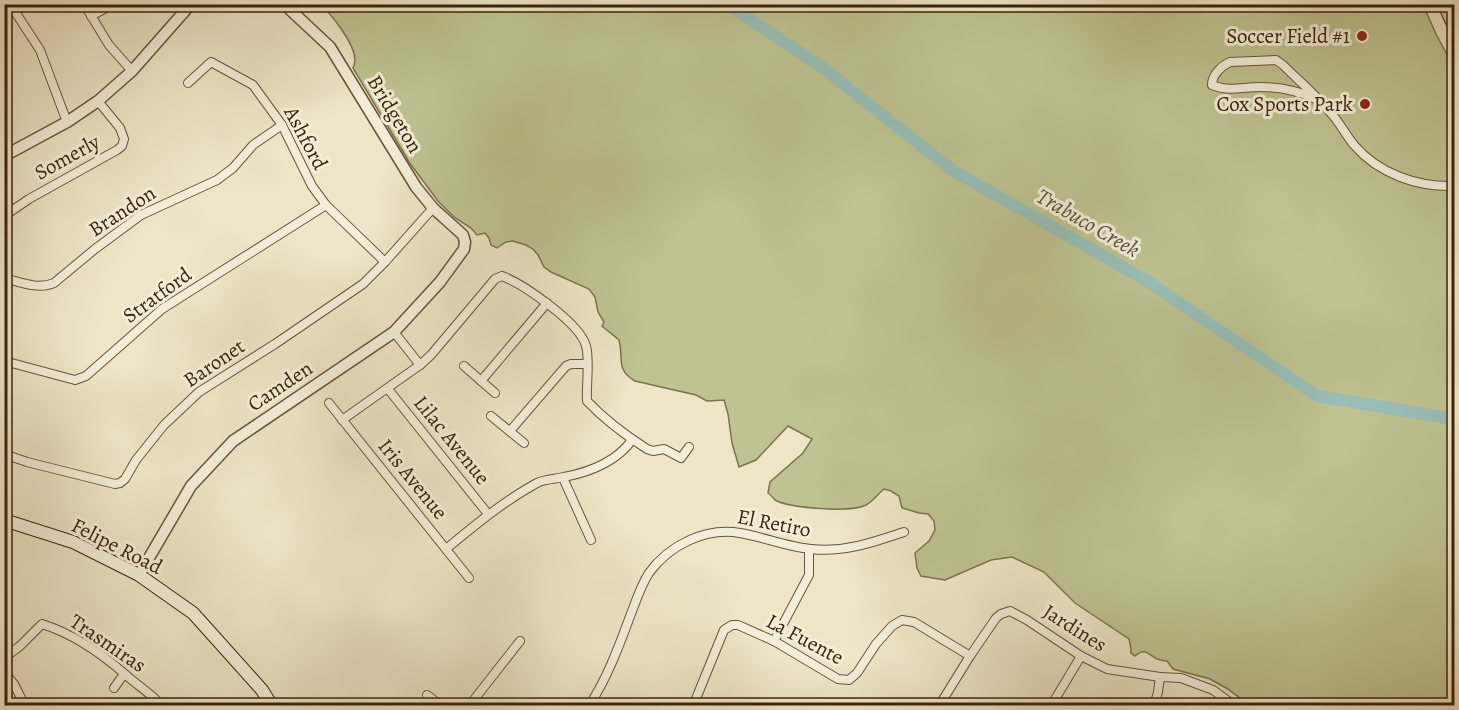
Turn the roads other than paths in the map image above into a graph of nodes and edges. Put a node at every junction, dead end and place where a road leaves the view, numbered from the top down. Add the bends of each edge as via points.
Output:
1 (10, 4) edge
2 (84, 4) edge
3 (191, 4) edge
4 (284, 4) edge
5 (1445, 4) edge
6 (106, 8) dead end
7 (91, 16) junction
8 (1455, 24) edge
9 (132, 71) junction
10 (188, 83) dead end
11 (98, 101) junction
12 (1320, 101) junction
13 (66, 122) junction
14 (282, 125) junction
15 (4, 156) edge
16 (1455, 186) edge
17 (326, 204) junction
18 (433, 208) junction
19 (4, 216) edge
20 (464, 249) joint
21 (385, 262) junction
22 (4, 278) edge
23 (547, 303) junction
24 (393, 332) junction
25 (4, 361) edge
26 (587, 364) junction
27 (420, 365) junction
28 (464, 366) dead end
29 (481, 381) junction
30 (388, 389) junction
31 (495, 393) dead end
32 (328, 403) dead end
33 (491, 416) dead end
34 (342, 420) junction
35 (510, 431) junction
36 (632, 440) junction
37 (524, 443) dead end
38 (689, 447) dead end
39 (4, 454) edge
40 (562, 478) junction
41 (488, 514) junction
42 (4, 520) edge
43 (904, 532) dead end
44 (591, 540) dead end
45 (446, 549) junction
46 (809, 549) junction
47 (139, 574) junction
48 (469, 578) dead end
49 (519, 641) dead end
50 (774, 641) junction
51 (970, 656) junction
52 (1081, 656) junction
53 (4, 658) edge
54 (4, 672) edge
55 (124, 674) junction
56 (1160, 677) junction
57 (114, 688) dead end
58 (427, 695) dead end
59 (25, 705) edge
60 (162, 705) edge
61 (272, 705) edge
62 (441, 705) edge
63 (470, 705) edge
64 (589, 705) edge
65 (693, 705) edge
66 (939, 705) edge
67 (1050, 705) edge
68 (1154, 705) edge
69 (1235, 705) edge

1 - 13 street via 40,50
2 - 7 street
3 - 9 street
4 - 18 street, Bridgeton via 330,47 416,187
5 - 8 main road
6 - 7 street
7 - 9 street
9 - 11 street
10 - 14 street, Ashford via 210,63 253,85
11 - 13 street
11 - 19 street, Somerly via 120,128 122,146
12 - 12 street via 1276,60 1230,62 1212,80 1212,85 1223,89 1280,88
12 - 16 street via 1356,147 1381,168 1415,182
13 - 15 street
14 - 17 street, Ashford via 312,186
14 - 22 street, Brandon via 217,180 141,215 54,283 36,286
17 - 21 street, Ashford
17 - 25 street, Stratford via 162,309 86,376 75,380
18 - 20 street, Bridgeton via 463,235
18 - 21 street, Baronet
20 - 24 street, Camden via 440,282
21 - 39 street, Baronet via 331,307 198,392 164,424 120,483
23 - 26 street via 584,340
23 - 27 street via 505,277 498,277
23 - 29 street
24 - 27 street
24 - 47 street, Camden via 234,441 191,486
26 - 35 street via 566,366
26 - 36 street via 587,401
27 - 30 street
28 - 29 street
29 - 31 street
30 - 34 street
30 - 41 street, Lilac Avenue
32 - 34 street, Iris Avenue
33 - 35 street
34 - 45 street, Iris Avenue
35 - 37 street
36 - 38 street via 647,449 664,449 680,458
36 - 40 street via 608,461
40 - 41 street via 540,481
40 - 44 street
41 - 45 street
42 - 47 main road, Felipe Road via 73,542
43 - 46 street, El Retiro via 847,548
45 - 48 street, Iris Avenue
46 - 50 street via 809,575
46 - 64 street, El Retiro via 726,532 692,538 672,551 642,586 611,665
47 - 61 main road, Felipe Road via 193,614
49 - 63 street
50 - 51 street, La Fuente via 838,679 849,680 892,626 902,621 914,622
50 - 65 street, La Fuente via 738,625 724,630
51 - 52 street, Jardines via 996,618 1010,611
51 - 66 street, Jardines
52 - 56 street, Jardines via 1107,669
52 - 67 street
53 - 55 street, Trasmiras via 42,624 89,646
54 - 59 street
55 - 57 street
55 - 60 street, Trasmiras
56 - 68 street
56 - 69 street, Jardines via 1199,684
58 - 62 street

